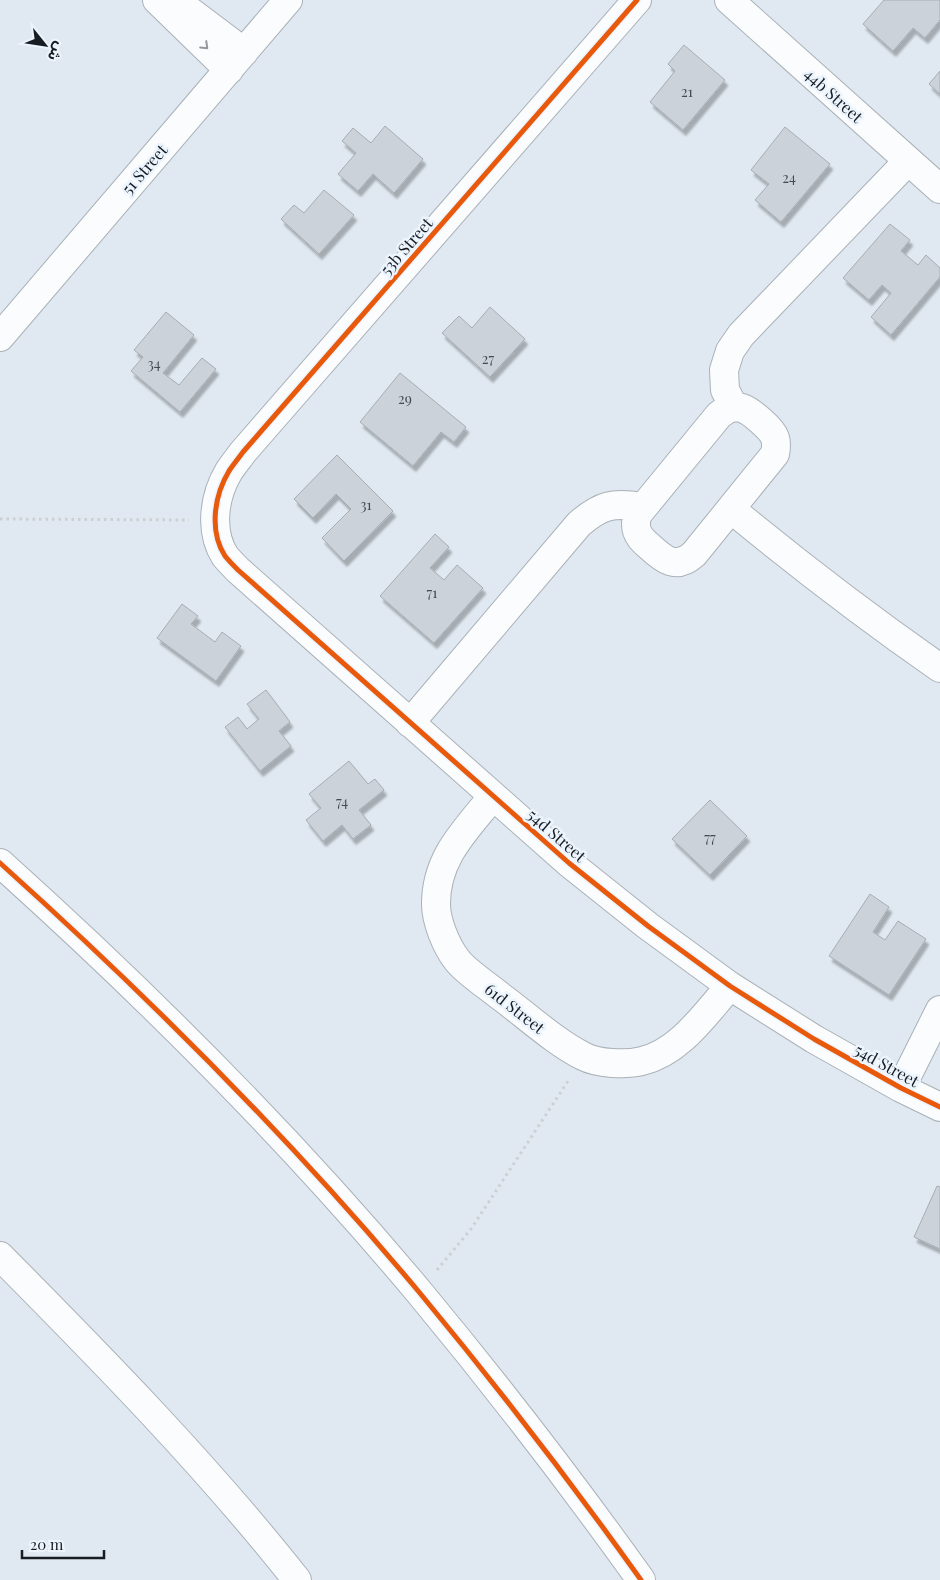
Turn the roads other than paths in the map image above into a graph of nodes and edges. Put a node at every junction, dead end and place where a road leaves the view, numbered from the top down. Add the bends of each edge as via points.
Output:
1 (157, 0) edge
2 (176, 0) edge
3 (288, 0) edge
4 (637, 0) edge
5 (729, 0) edge
6 (236, 61) junction
7 (908, 161) junction
8 (940, 189) edge
9 (0, 337) edge
10 (734, 407) junction
11 (642, 507) junction
12 (731, 509) junction
13 (214, 520) joint
14 (940, 668) edge
15 (410, 723) junction
16 (493, 796) junction
17 (0, 863) edge
18 (730, 986) junction
19 (940, 1010) edge
20 (901, 1088) junction
21 (940, 1107) edge
22 (0, 1256) edge
23 (297, 1580) edge
24 (642, 1580) edge

1 -> 6 street
2 - 6 street
3 - 6 street, 51 Street
4 - 13 street, 53b Street via 243,452 228,472
5 - 7 street, 44b Street
6 - 9 street, 51 Street
7 - 8 street, 44b Street
7 - 10 street via 730,351 724,370 725,390
10 - 11 street via 719,415
10 - 12 street via 750,412 770,430 777,446 771,462
11 - 12 street via 637,515 637,532 670,562 679,562 694,554
11 - 15 street via 608,506 579,524
12 - 14 street via 819,580
13 - 15 street, 54d Street via 217,539 238,570
15 - 16 street, 54d Street
16 - 18 street, 54d Street via 605,892
16 - 18 street, 61d Street via 451,847 439,875 436,905 443,934 457,960 474,975 559,1041 584,1057 613,1064 642,1061 670,1049 692,1030
17 - 24 street via 147,1000 331,1191 514,1409
18 - 20 street, 54d Street
19 - 20 street
20 - 21 street, 54d Street
22 - 23 street via 188,1451

